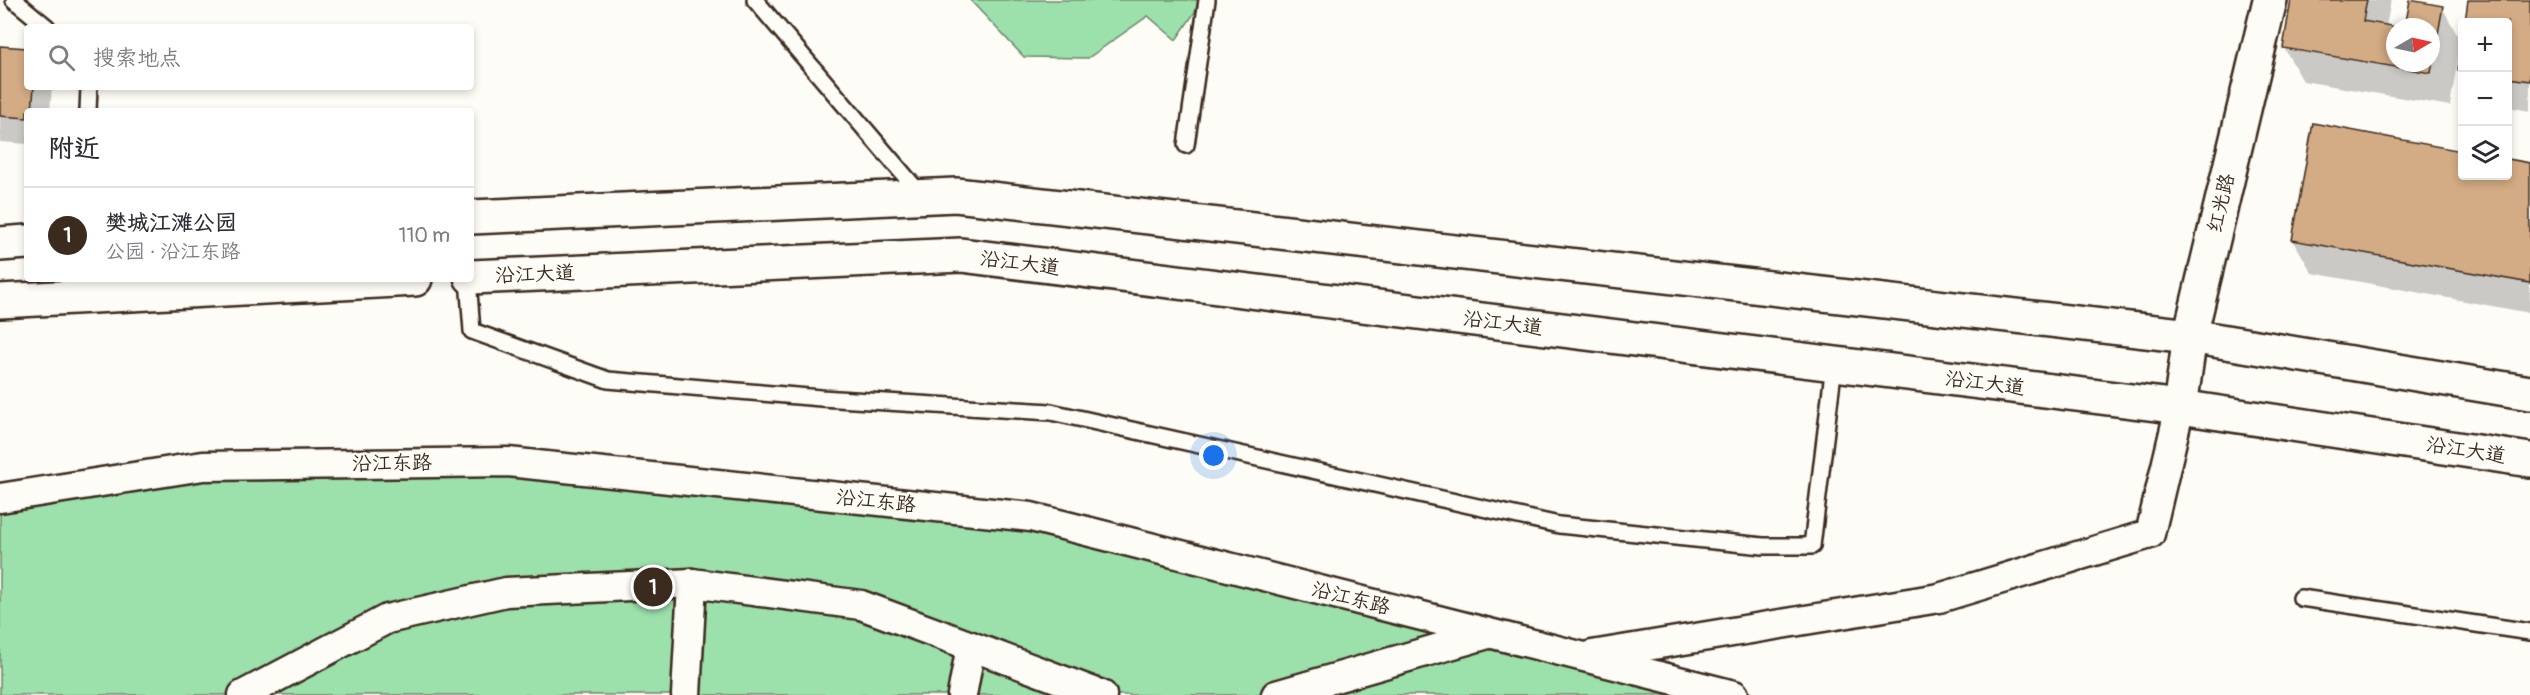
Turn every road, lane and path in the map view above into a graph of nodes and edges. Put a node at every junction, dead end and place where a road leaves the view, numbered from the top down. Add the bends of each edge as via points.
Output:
1 (14, 0) edge
2 (755, 0) edge
3 (1207, 0) edge
4 (2270, 0) edge
5 (44, 24) edge
6 (89, 90) edge
7 (88, 108) edge
8 (1186, 145) dead end
9 (922, 196) junction
10 (474, 217) edge
11 (24, 242) edge
12 (0, 244) edge
13 (474, 278) edge
14 (356, 282) edge
15 (470, 282) edge
16 (0, 300) edge
17 (2190, 336) junction
18 (1834, 364) junction
19 (2530, 393) edge
20 (2180, 407) junction
21 (2530, 460) edge
22 (0, 498) edge
23 (692, 583) junction
24 (2301, 598) dead end
25 (2530, 632) edge
26 (1490, 633) junction
27 (970, 646) junction
28 (1581, 656) junction
29 (243, 695) edge
30 (686, 695) edge
31 (962, 695) edge
32 (1102, 695) edge
33 (1276, 695) edge
34 (1734, 695) edge

1 - 5 lane
2 - 9 lane
3 - 8 lane
4 - 17 main road, 红光路
6 - 7 lane
9 - 10 main road
9 - 17 main road via 956,195
11 - 12 main road
13 - 18 main road, 沿江大道 via 961,255
14 - 16 main road
15 - 18 lane via 472,331 608,380 1051,412 1559,525 1763,546 1812,546
17 - 19 main road
17 - 20 main road, 红光路
18 - 20 main road, 沿江大道
20 - 21 main road, 沿江大道
20 - 28 street via 2150,534 1939,598
22 - 26 street, 沿江东路 via 203,466 508,462 1031,517
23 - 27 street via 861,605
23 - 29 street via 506,592 387,619
23 - 30 street
24 - 25 lane
26 - 28 street, 沿江东路
26 - 33 street
27 - 31 street
27 - 32 street
28 - 34 street, 沿江东路

